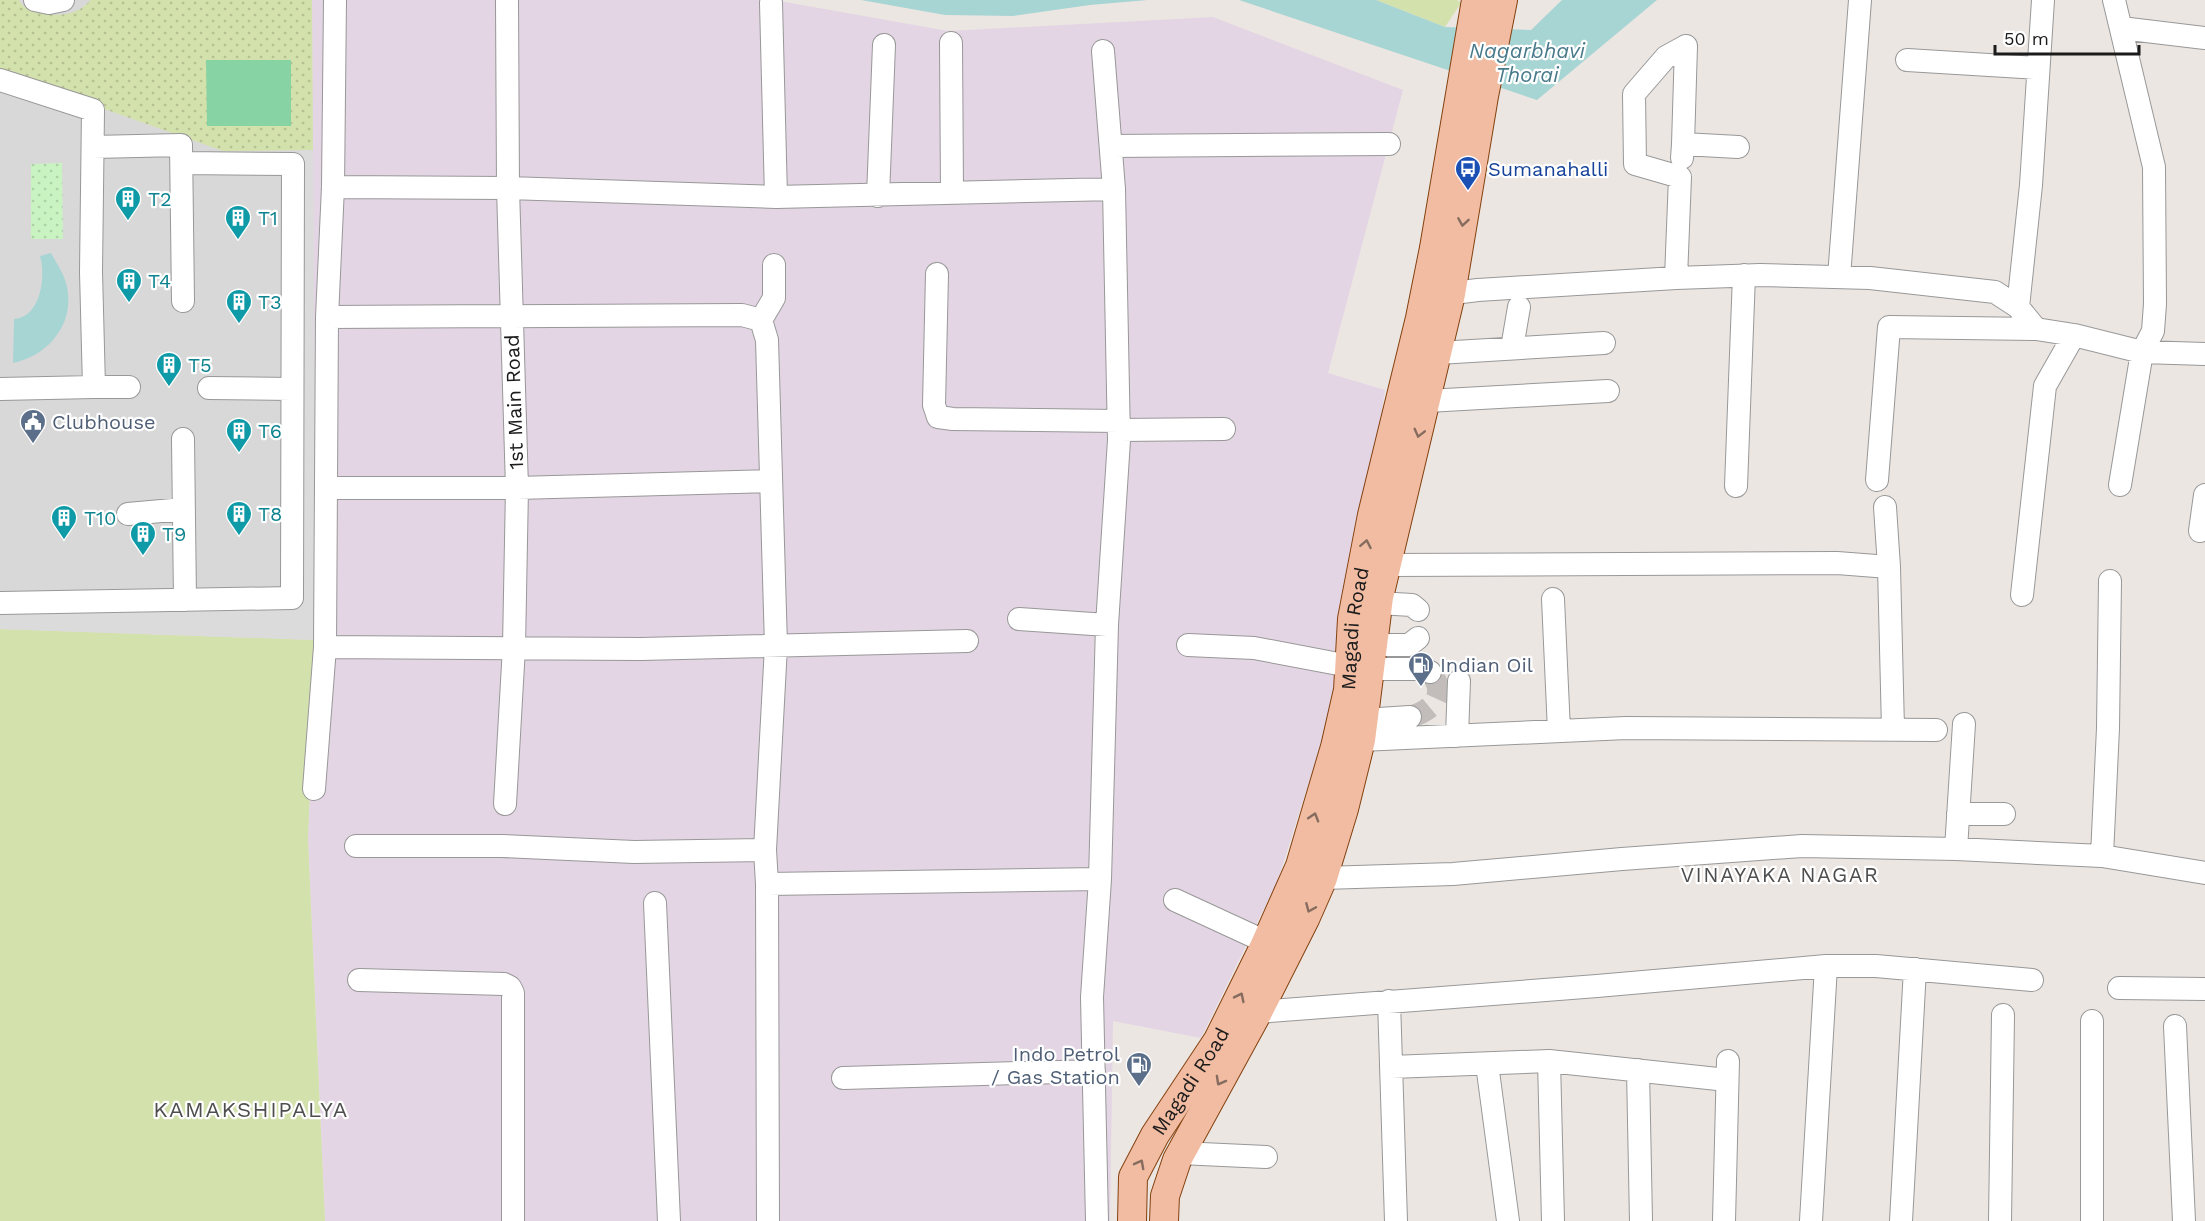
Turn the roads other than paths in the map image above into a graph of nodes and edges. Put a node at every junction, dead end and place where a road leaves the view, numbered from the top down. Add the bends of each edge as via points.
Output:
1 (35, 0) edge
2 (63, 0) edge
3 (336, 0) edge
4 (507, 0) edge
5 (1860, 0) edge
6 (2043, 0) edge
7 (2114, 0) edge
8 (771, 3) dead end
9 (1494, 5) edge
10 (2121, 28) junction
11 (2205, 38) edge
12 (951, 43) dead end
13 (884, 45) dead end
14 (1103, 51) dead end
15 (1907, 60) dead end
16 (2038, 68) junction
17 (0, 80) edge
18 (1389, 144) dead end
19 (1683, 144) junction
20 (1111, 146) junction
21 (93, 147) junction
22 (1738, 147) dead end
23 (182, 164) junction
24 (1680, 177) junction
25 (333, 187) junction
26 (508, 188) junction
27 (1114, 189) junction
28 (952, 192) junction
29 (878, 195) junction
30 (776, 197) junction
31 (774, 265) dead end
32 (937, 274) dead end
33 (1744, 275) junction
34 (1839, 277) junction
35 (1676, 278) junction
36 (1438, 295) junction
37 (183, 301) dead end
38 (1519, 307) dead end
39 (2018, 307) junction
40 (327, 317) junction
41 (512, 317) junction
42 (761, 320) junction
43 (2036, 329) junction
44 (2074, 335) junction
45 (1604, 343) dead end
46 (1512, 348) junction
47 (2142, 352) junction
48 (1438, 353) junction
49 (2205, 354) edge
50 (326, 366) junction
51 (292, 378) junction
52 (94, 387) junction
53 (129, 387) dead end
54 (209, 388) dead end
55 (0, 389) edge
56 (1608, 391) dead end
57 (1427, 401) junction
58 (1119, 426) junction
59 (1224, 429) dead end
60 (183, 439) dead end
61 (1877, 480) dead end
62 (771, 481) junction
63 (2120, 485) dead end
64 (1736, 486) dead end
65 (326, 488) junction
66 (517, 488) junction
67 (2205, 495) edge
68 (1885, 507) dead end
69 (184, 509) junction
70 (128, 513) dead end
71 (2200, 531) dead end
72 (1386, 565) junction
73 (1889, 567) junction
74 (2110, 581) dead end
75 (2022, 595) dead end
76 (1553, 599) dead end
77 (185, 600) junction
78 (0, 603) edge
79 (1378, 603) junction
80 (1418, 610) dead end
81 (1019, 619) dead end
82 (1107, 625) junction
83 (1418, 638) dead end
84 (967, 641) dead end
85 (1188, 645) dead end
86 (776, 646) junction
87 (325, 647) junction
88 (514, 647) junction
89 (1364, 660) junction
90 (1430, 672) dead end
91 (1459, 681) dead end
92 (1410, 717) tunnel mouth
93 (1964, 724) dead end
94 (1893, 729) junction
95 (1362, 730) junction
96 (1936, 730) dead end
97 (1559, 731) junction
98 (1457, 736) junction
99 (314, 789) dead end
100 (505, 804) dead end
101 (1958, 814) junction
102 (2004, 814) dead end
103 (356, 846) dead end
104 (1956, 849) junction
105 (765, 850) junction
106 (2102, 856) junction
107 (2205, 873) edge
108 (1323, 878) junction
109 (1100, 879) junction
110 (767, 884) junction
111 (1175, 900) dead end
112 (655, 903) dead end
113 (1266, 942) junction
114 (1826, 966) junction
115 (1915, 969) junction
116 (359, 980) dead end
117 (2032, 980) dead end
118 (2119, 988) dead end
119 (2205, 989) edge
120 (1389, 1001) junction
121 (1258, 1012) junction
122 (2003, 1015) dead end
123 (2092, 1021) dead end
124 (2175, 1026) dead end
125 (1550, 1061) junction
126 (1486, 1064) junction
127 (1391, 1067) junction
128 (1638, 1070) junction
129 (1094, 1071) junction
130 (843, 1078) dead end
131 (1180, 1153) junction
132 (1266, 1157) dead end
133 (513, 1221) edge
134 (669, 1221) edge
135 (768, 1221) edge
136 (1098, 1221) edge
137 (1132, 1221) edge
138 (1164, 1221) edge
139 (1396, 1221) edge
140 (1508, 1221) edge
141 (1553, 1221) edge
142 (1641, 1221) edge
143 (1724, 1221) edge
144 (1811, 1221) edge
145 (1901, 1221) edge
146 (2000, 1221) edge
147 (2092, 1221) edge
148 (2184, 1221) edge

1 - 2 street
3 - 25 street
4 - 26 street, 1st Main Road
5 - 34 street
6 - 16 street
7 - 10 street
8 - 30 street
9 - 36 main road, Magadi Road via 1468,118
10 - 11 street
10 - 47 street via 2154,167 2155,304 2153,331
12 - 28 street
13 - 29 street
14 - 20 street
15 - 16 street
16 - 39 street
17 - 21 street via 93,110
18 - 20 street
19 - 22 street
19 - 24 street
19 - 24 street via 1686,46 1666,57 1634,94 1635,164
20 - 27 street
21 - 23 street via 181,145
21 - 52 street via 90,272
23 - 37 street
23 - 51 street via 293,164
24 - 35 street
25 - 26 street
25 - 40 street
26 - 30 street
26 - 41 street, 1st Main Road
27 - 28 street
27 - 58 street
28 - 29 street
29 - 30 street
31 - 42 street via 774,298
32 - 58 street via 934,405 938,417
33 - 34 street
33 - 35 street
33 - 64 street
34 - 39 street via 1995,291
35 - 36 street
36 - 48 main road, Magadi Road
89 -> 36 main road, Magadi Road via 1352,619 1370,526
38 - 46 street
39 - 43 street
40 - 41 street
40 - 50 street
41 - 42 street via 742,315
41 - 66 street, 1st Main Road
42 - 62 street via 766,340
43 - 44 street
43 - 61 street via 1889,327
44 - 47 street
44 - 75 street via 2045,386
45 - 46 street
46 - 48 street
47 - 49 street
47 - 63 street
48 - 57 main road, Magadi Road
50 - 51 street
50 - 65 street
51 - 54 street
51 - 77 street via 292,598
52 - 53 street
52 - 55 street
56 - 57 street
57 -> 72 main road, Magadi Road
58 - 59 street
58 - 82 street
60 - 69 street
62 - 66 street
62 - 86 street
65 - 66 street
65 - 87 street
66 - 88 street, 1st Main Road
67 - 71 street
68 - 73 street
69 - 70 street
69 - 77 street
72 - 73 street via 1837,563
72 - 79 main road, Magadi Road
73 - 94 street
74 - 106 street via 2109,728
76 - 97 street
77 - 78 street
79 - 80 street via 1412,605
79 - 89 main road, Magadi Road
81 - 82 street
82 - 109 street
83 - 89 street via 1409,645
84 - 86 street
85 - 89 street
86 - 88 street
86 - 105 street
87 - 88 street
87 - 99 street
88 - 100 street, 1st Main Road
89 - 90 street
89 - 95 main road, Magadi Road
113 -> 89 main road, Magadi Road via 1303,855 1348,690
91 - 98 street
92 - 95 street
93 - 101 street
94 - 96 street
94 - 97 street
95 - 98 street
95 - 108 main road, Magadi Road
97 - 98 street
101 - 102 street
101 - 104 street
103 - 105 street via 501,846 634,852
104 - 106 street
104 - 108 street via 1802,846 1453,874
105 - 110 street
106 - 107 street
108 -> 121 main road, Magadi Road
109 - 110 street
109 - 129 street via 1092,997
110 - 135 street
111 - 113 street
112 - 134 street
137 -> 113 main road, Magadi Road via 1133,1178 1155,1135 1218,1040
114 - 115 street
114 - 120 street
114 - 144 street
115 - 117 street
115 - 145 street
116 - 133 street via 510,987
118 - 119 street
120 - 121 street
120 - 127 street
121 -> 131 main road, Magadi Road
122 - 146 street
123 - 147 street
124 - 148 street
125 - 126 street
125 - 128 street
125 - 141 street
126 - 127 street
126 - 140 street
127 - 139 street
128 - 142 street
128 - 143 street via 1727,1071
129 - 130 street
129 - 136 street
131 - 132 street
131 - 138 main road, Magadi Road via 1165,1196

